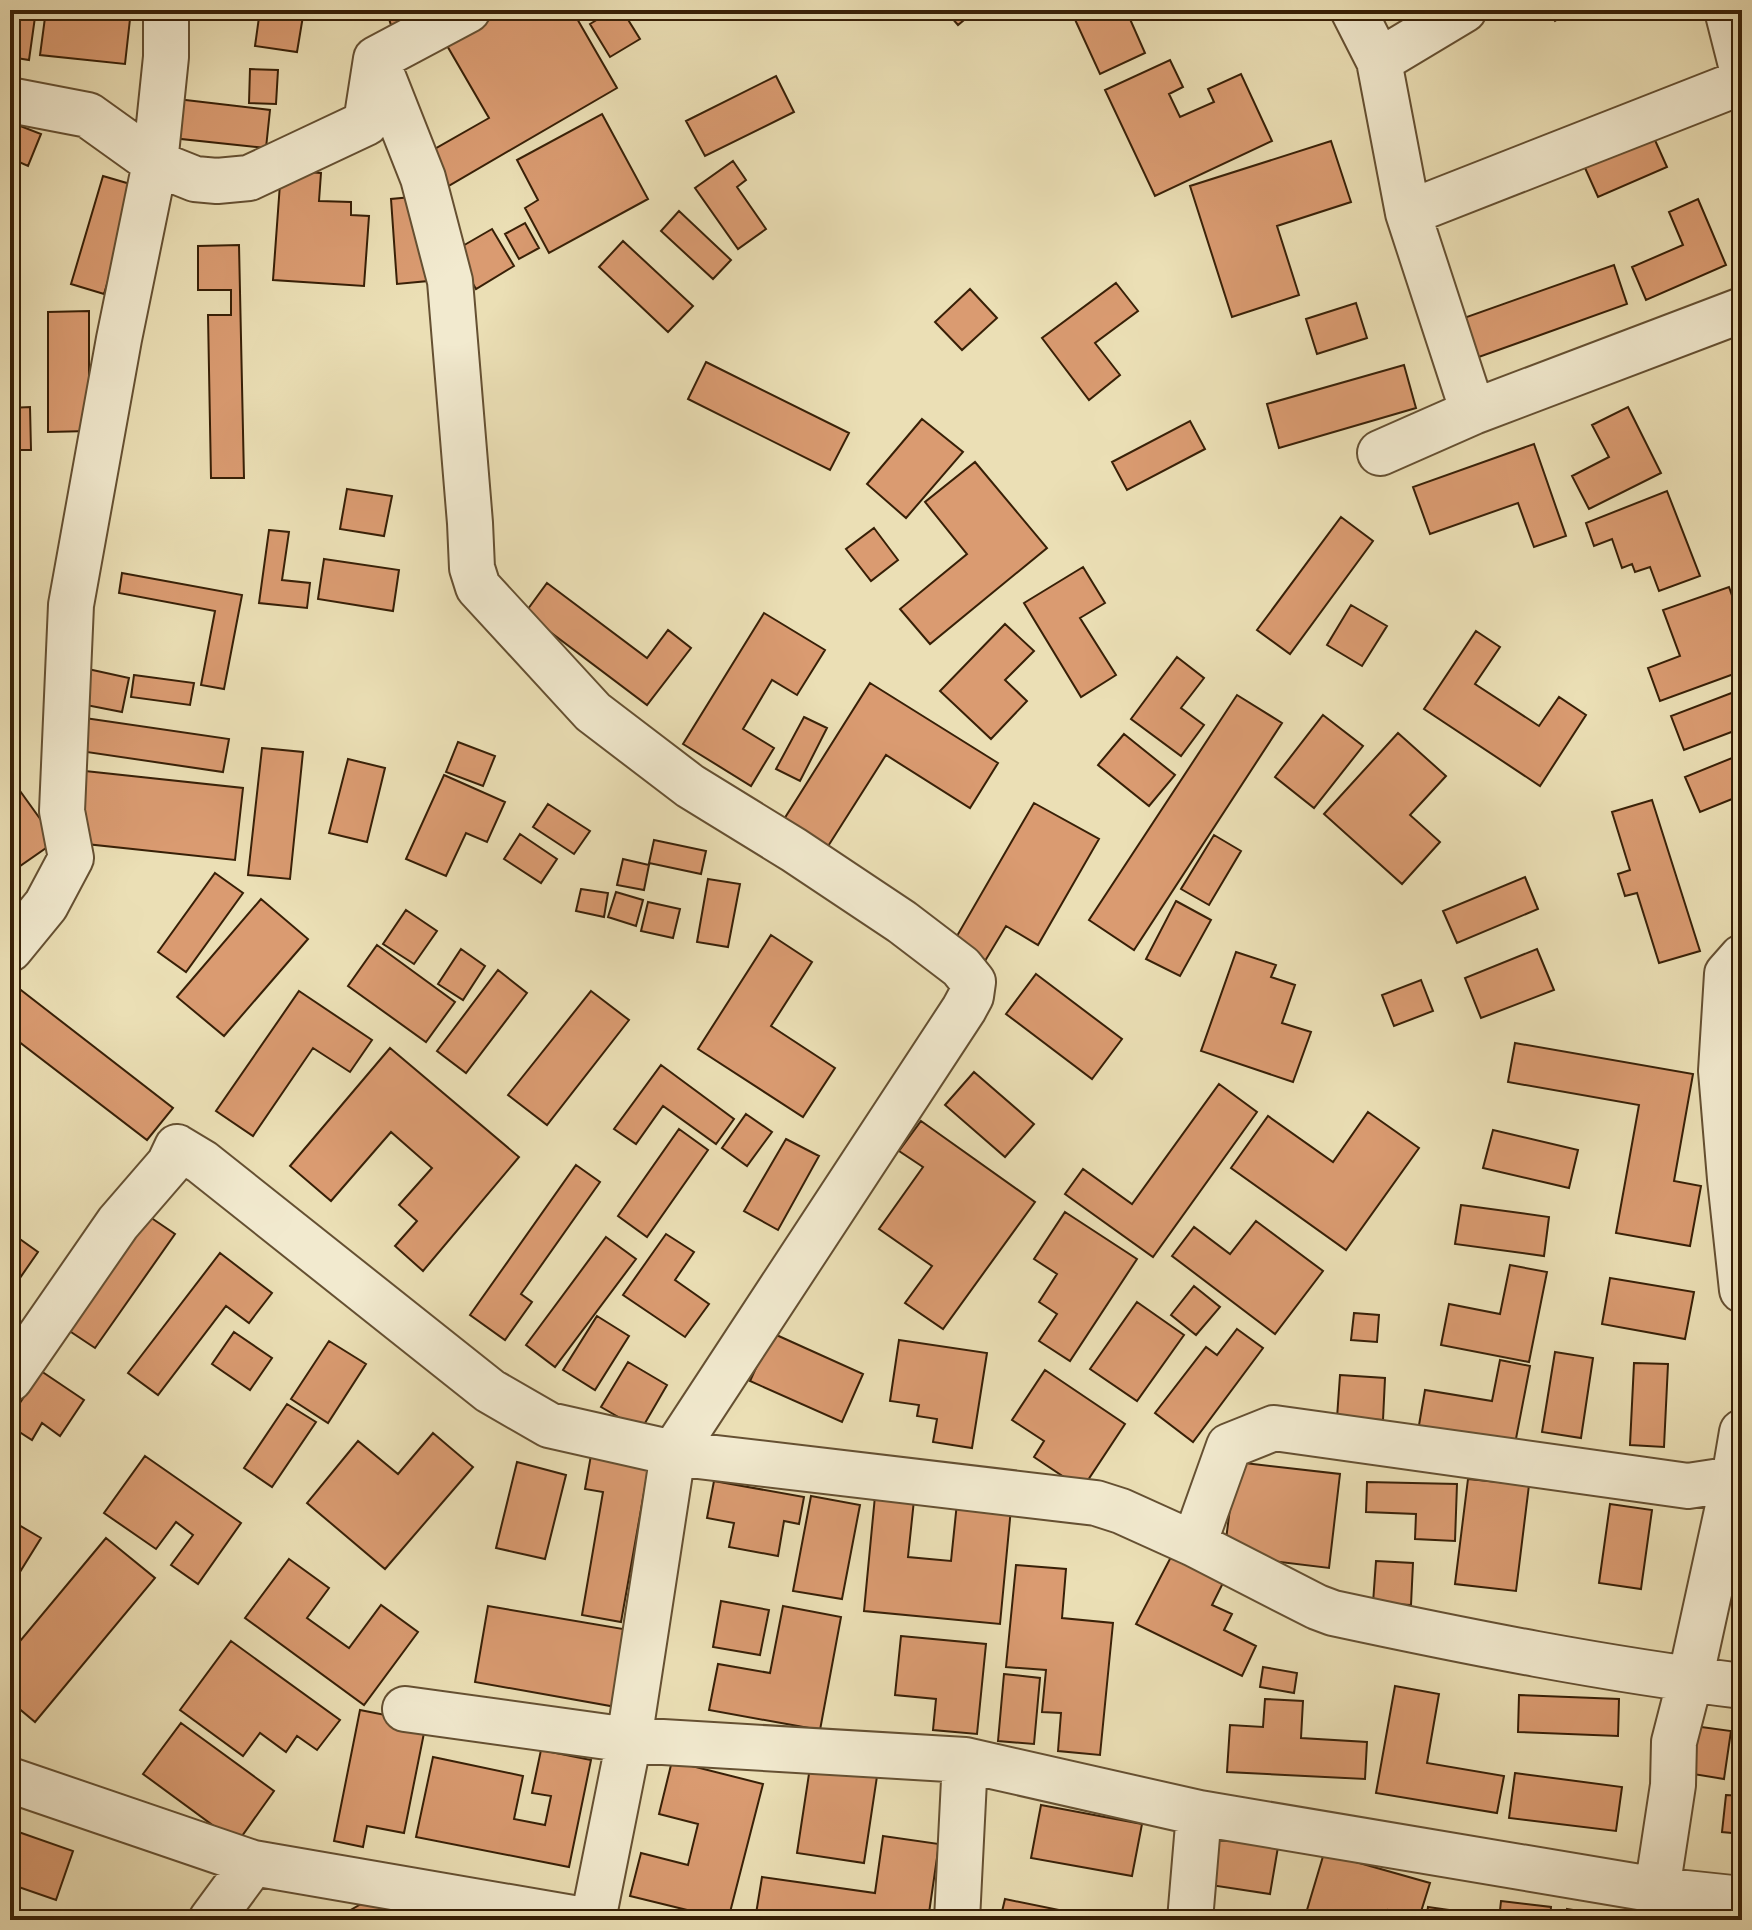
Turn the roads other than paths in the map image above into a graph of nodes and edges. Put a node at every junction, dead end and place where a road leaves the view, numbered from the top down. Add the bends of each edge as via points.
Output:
1 (166, 10) edge
2 (468, 10) edge
3 (1353, 10) edge
4 (1464, 10) edge
5 (1727, 10) edge
6 (376, 59) junction
7 (1379, 61) junction
8 (1742, 69) edge
9 (1742, 82) edge
10 (10, 100) edge
11 (155, 163) junction
12 (1408, 213) junction
13 (1742, 310) edge
14 (1473, 412) junction
15 (1380, 453) dead end
16 (10, 949) edge
17 (1742, 957) edge
18 (1742, 1290) edge
19 (10, 1379) edge
20 (1742, 1432) edge
21 (673, 1453) junction
22 (1738, 1480) edge
23 (1194, 1544) junction
24 (1690, 1680) junction
25 (1742, 1686) edge
26 (405, 1709) dead end
27 (629, 1740) junction
28 (965, 1760) junction
29 (10, 1780) edge
30 (1199, 1813) junction
31 (253, 1863) junction
32 (1742, 1899) edge
33 (1665, 1905) edge
34 (211, 1920) edge
35 (584, 1920) edge
36 (593, 1920) edge
37 (957, 1920) edge
38 (1190, 1920) edge

1 - 11 street
2 - 6 street
3 - 7 street
4 - 7 street
5 - 8 street
6 - 11 street via 366,123 279,164 249,178 217,181 195,179
6 - 21 street via 423,178 450,281 472,568 478,587 593,712 690,786 902,922 973,982 956,1022
7 - 12 street
9 - 12 street
10 - 11 street via 88,115
11 - 16 street via 71,605 62,811 71,858 46,905
12 - 14 street
13 - 14 street
14 - 15 street
17 - 18 street via 1727,974 1721,1071
19 - 21 street via 177,1147 490,1391 549,1425
20 - 22 street
21 - 23 street via 1096,1503
21 - 27 street
22 - 23 street via 1688,1486 1274,1428 1229,1446
22 - 24 street
23 - 24 street via 1333,1613 1487,1646
24 - 25 street
24 - 33 street via 1674,1742
26 - 27 street
27 - 28 street
27 - 36 street
28 - 30 street
28 - 37 street
29 - 31 street
30 - 33 street
30 - 38 street
31 - 34 street
31 - 35 street
32 - 33 street

